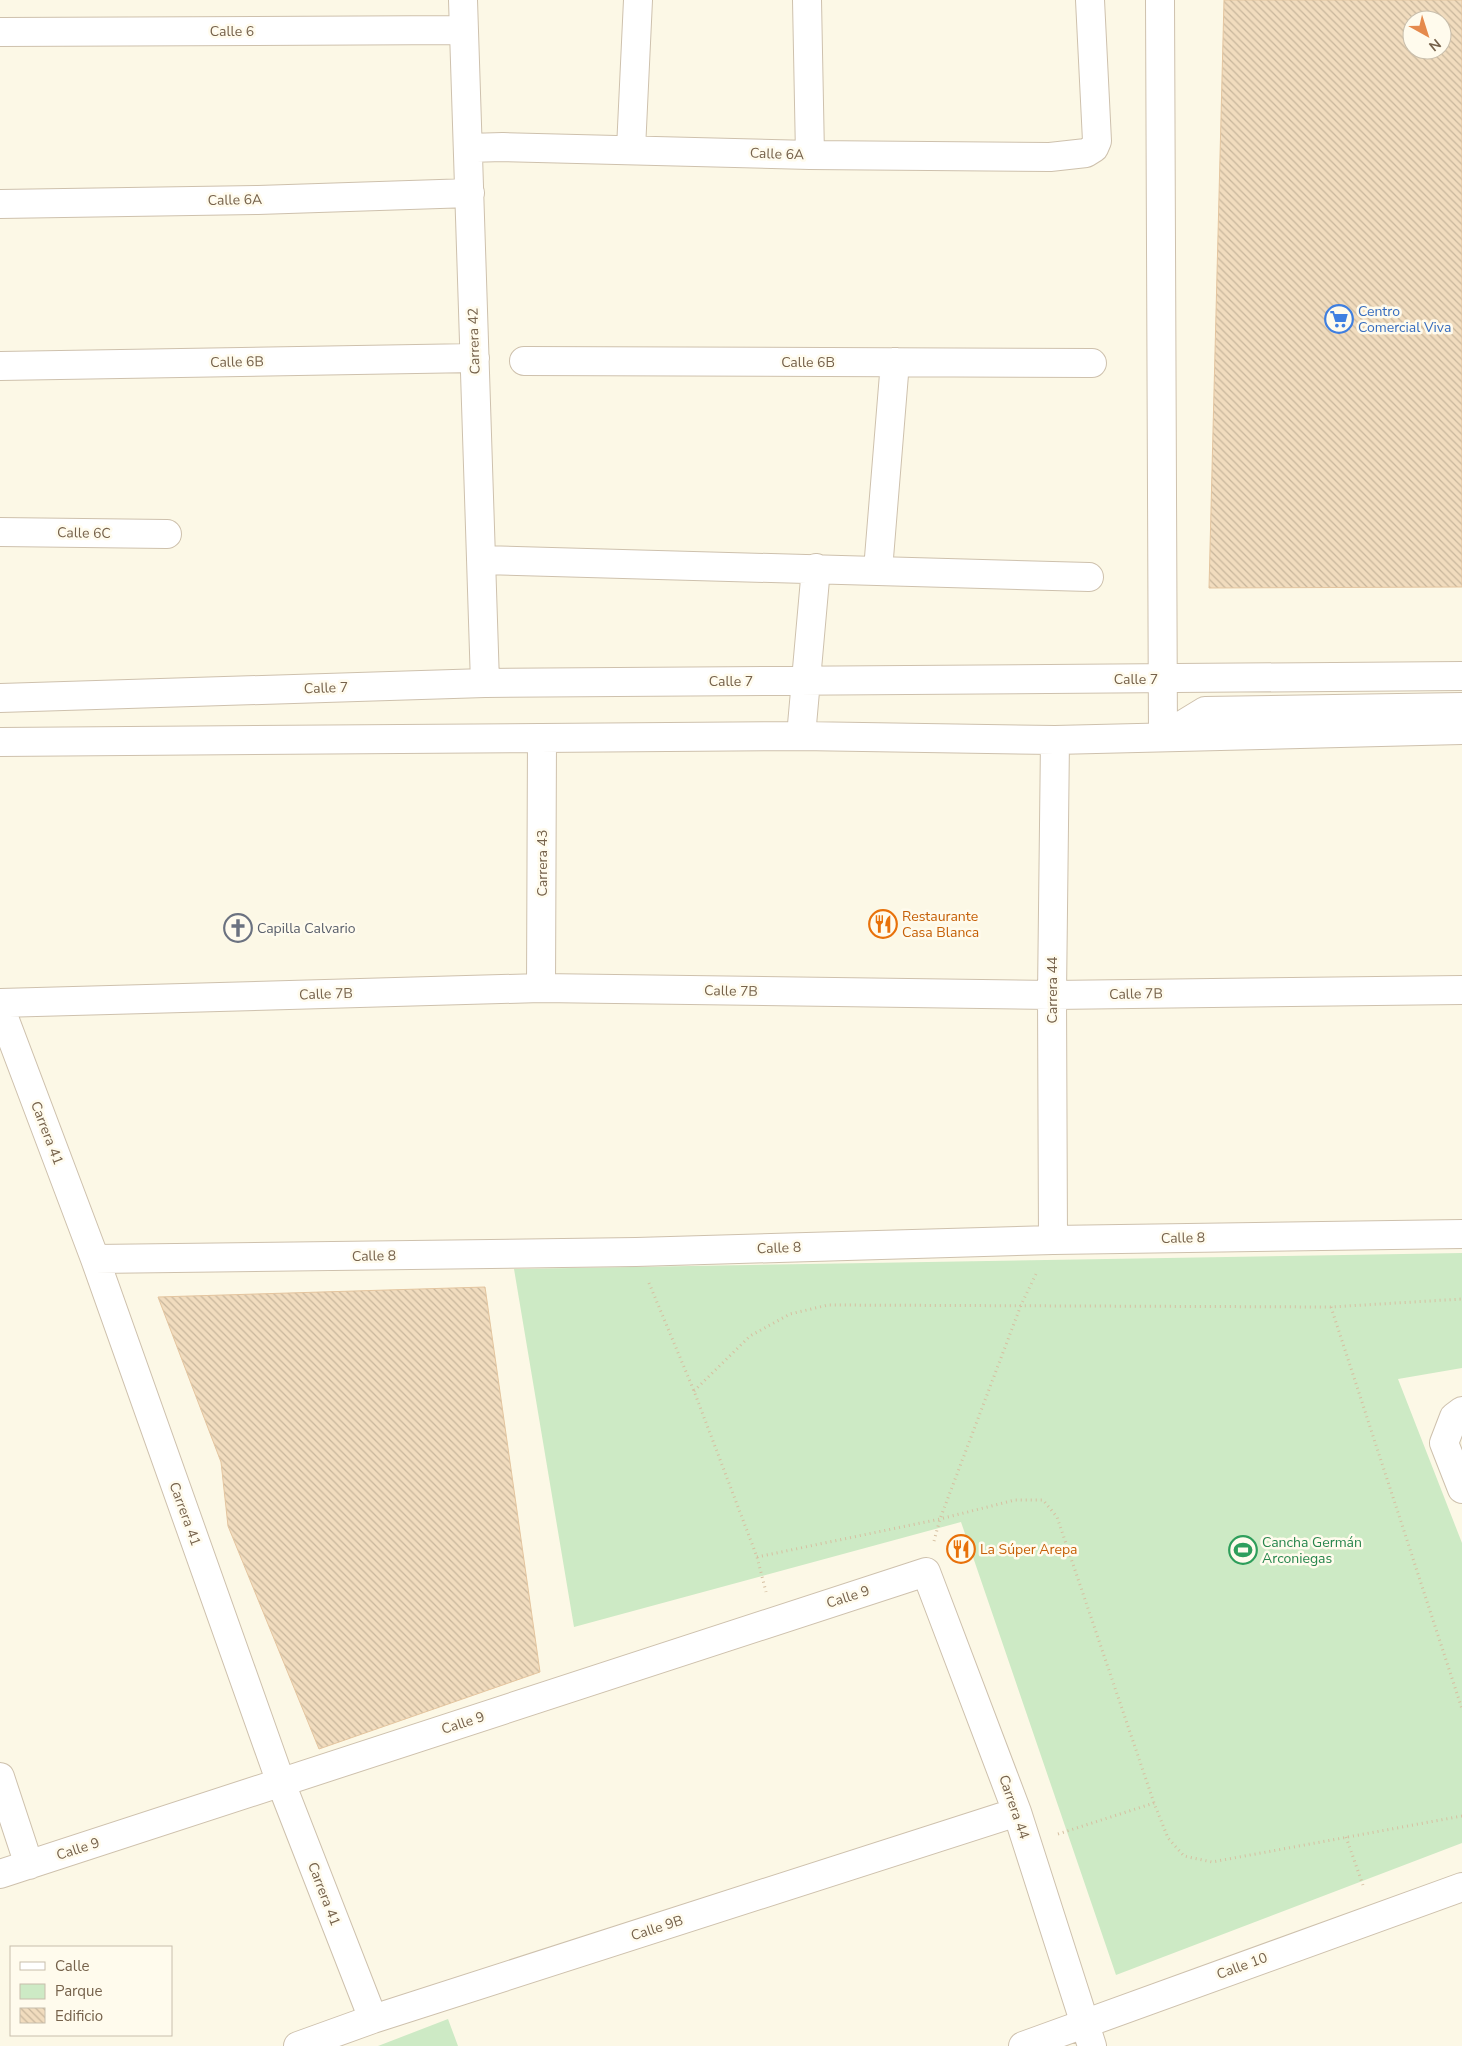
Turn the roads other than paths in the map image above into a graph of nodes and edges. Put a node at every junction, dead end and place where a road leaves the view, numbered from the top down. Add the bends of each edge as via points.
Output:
1 (463, 0) edge
2 (638, 0) edge
3 (807, 0) edge
4 (1090, 0) edge
5 (1160, 0) edge
6 (464, 30) junction
7 (0, 32) edge
8 (468, 148) junction
9 (632, 149) junction
10 (810, 155) junction
11 (470, 193) junction
12 (0, 204) edge
13 (474, 358) junction
14 (524, 361) dead end
15 (895, 362) junction
16 (1092, 363) dead end
17 (0, 366) edge
18 (0, 532) edge
19 (167, 534) dead end
20 (481, 560) junction
21 (816, 568) junction
22 (878, 570) junction
23 (1089, 577) dead end
24 (1462, 676) edge
25 (1162, 679) junction
26 (807, 681) junction
27 (485, 683) junction
28 (0, 698) edge
29 (1462, 706) edge
30 (1462, 730) edge
31 (802, 736) junction
32 (1163, 737) junction
33 (542, 738) junction
34 (1055, 740) junction
35 (0, 742) edge
36 (541, 988) junction
37 (1462, 990) edge
38 (1052, 995) junction
39 (0, 1005) edge
40 (1462, 1234) edge
41 (1053, 1240) junction
42 (95, 1259) junction
43 (1462, 1410) edge
44 (1462, 1489) edge
45 (926, 1572) joint
46 (0, 1777) edge
47 (281, 1783) junction
48 (1017, 1812) junction
49 (29, 1865) junction
50 (0, 1874) edge
51 (1462, 1887) edge
52 (373, 2019) junction
53 (1087, 2035) edge
54 (298, 2046) edge
55 (1023, 2046) edge

1 - 6 street, Carrera 42
2 - 9 street
3 - 10 street
4 - 10 street, Calle 6A via 1097,141 1094,148 1086,153 1050,157
5 - 25 street
6 - 7 street, Calle 6
6 - 8 street, Carrera 42
8 - 9 street, Calle 6A
8 - 11 street, Carrera 42
9 - 10 street, Calle 6A
11 - 12 street, Calle 6A
11 - 13 street, Carrera 42
13 - 17 street, Calle 6B
13 - 20 street, Carrera 42
14 - 15 street, Calle 6B
15 - 16 street, Calle 6B
15 - 22 street
18 - 19 street, Calle 6C
20 - 21 street
20 - 27 street, Carrera 42
21 - 22 street
21 - 26 street
22 - 23 street
24 - 25 street, Calle 7
25 - 26 street, Calle 7
25 - 32 street
26 - 27 street, Calle 7
26 - 31 street
27 - 28 street, Calle 7
29 - 32 street via 1205,711
30 - 32 street
31 - 33 street
31 - 34 street
32 - 34 street
33 - 35 street
33 - 36 street, Carrera 43
34 - 38 street, Carrera 44
36 - 38 street, Calle 7B
36 - 39 street, Calle 7B
37 - 38 street, Calle 7B
38 - 41 street, Carrera 44
39 - 42 street, Carrera 41
40 - 41 street, Calle 8
41 - 42 street, Calle 8 via 636,1252
42 - 47 street, Carrera 41
43 - 44 street via 1454,1417 1444,1443
45 - 47 street, Calle 9
45 - 48 street, Carrera 44
46 - 49 street
47 - 49 street, Calle 9
47 - 52 street, Carrera 41
48 - 52 street, Calle 9B
48 - 53 street, Carrera 44
49 - 50 street, Calle 9
51 - 53 street, Calle 10 via 1374,1918
52 - 54 street, Calle 9B
53 - 55 street, Calle 10

